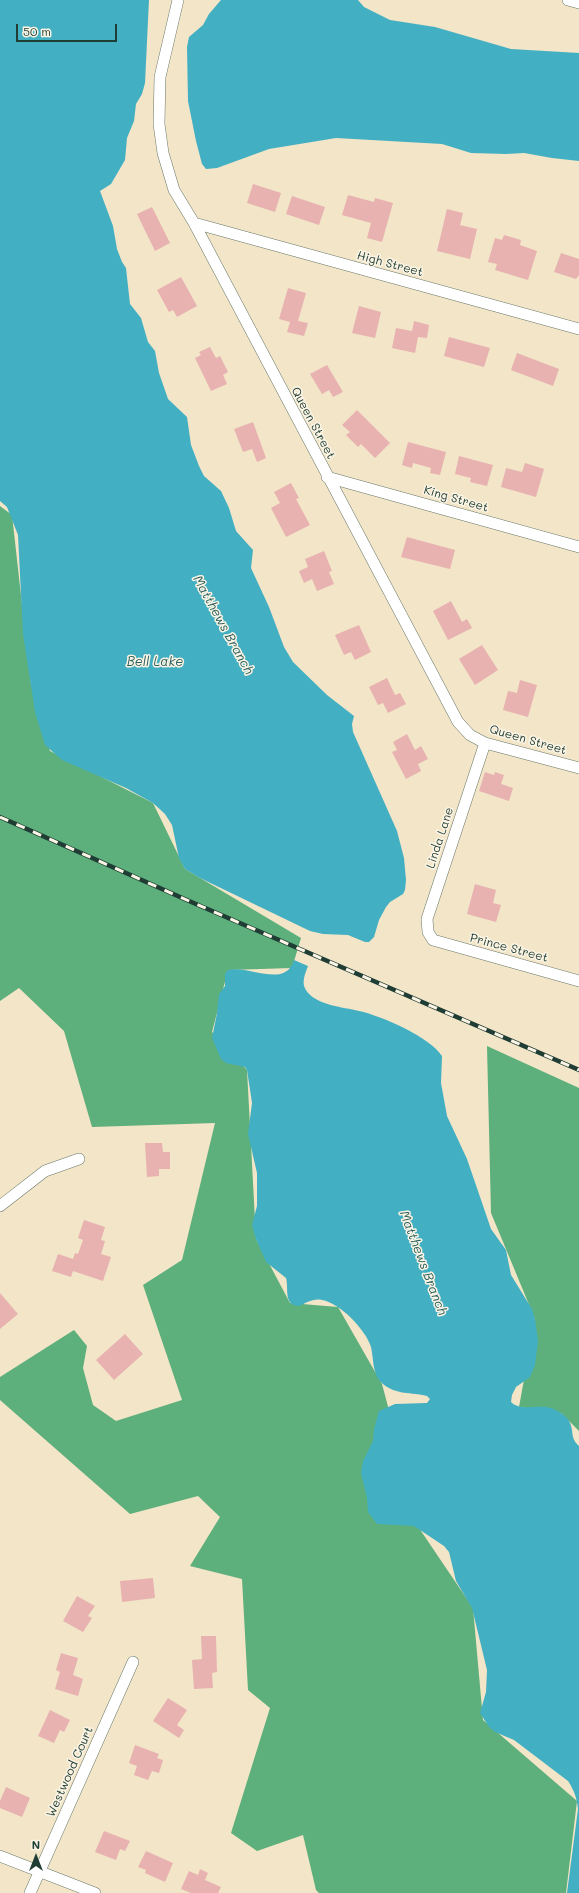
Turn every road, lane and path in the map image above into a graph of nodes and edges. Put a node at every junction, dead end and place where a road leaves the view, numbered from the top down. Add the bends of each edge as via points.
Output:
1 (178, 0) edge
2 (568, 0) edge
3 (579, 3) edge
4 (194, 223) junction
5 (579, 329) edge
6 (327, 477) junction
7 (579, 547) edge
8 (485, 743) junction
9 (579, 768) edge
10 (433, 940) joint
11 (579, 980) edge
12 (79, 1159) dead end
13 (0, 1206) edge
14 (133, 1662) dead end
15 (0, 1856) edge
16 (40, 1872) junction
17 (30, 1893) edge
18 (95, 1893) edge

1 - 4 street, Queen Street via 160,76 159,124 163,153 174,190
2 - 3 street
4 - 5 street, High Street
4 - 6 street, Queen Street
6 - 7 street, King Street
6 - 8 street, Queen Street via 458,722 470,735
8 - 9 street, Queen Street
8 - 10 street, Linda Lane via 427,919 428,932
10 - 11 street, Prince Street
12 - 13 street via 45,1171
14 - 16 street, Westwood Court
15 - 16 street
16 - 17 street, Westwood Court
16 - 18 street

